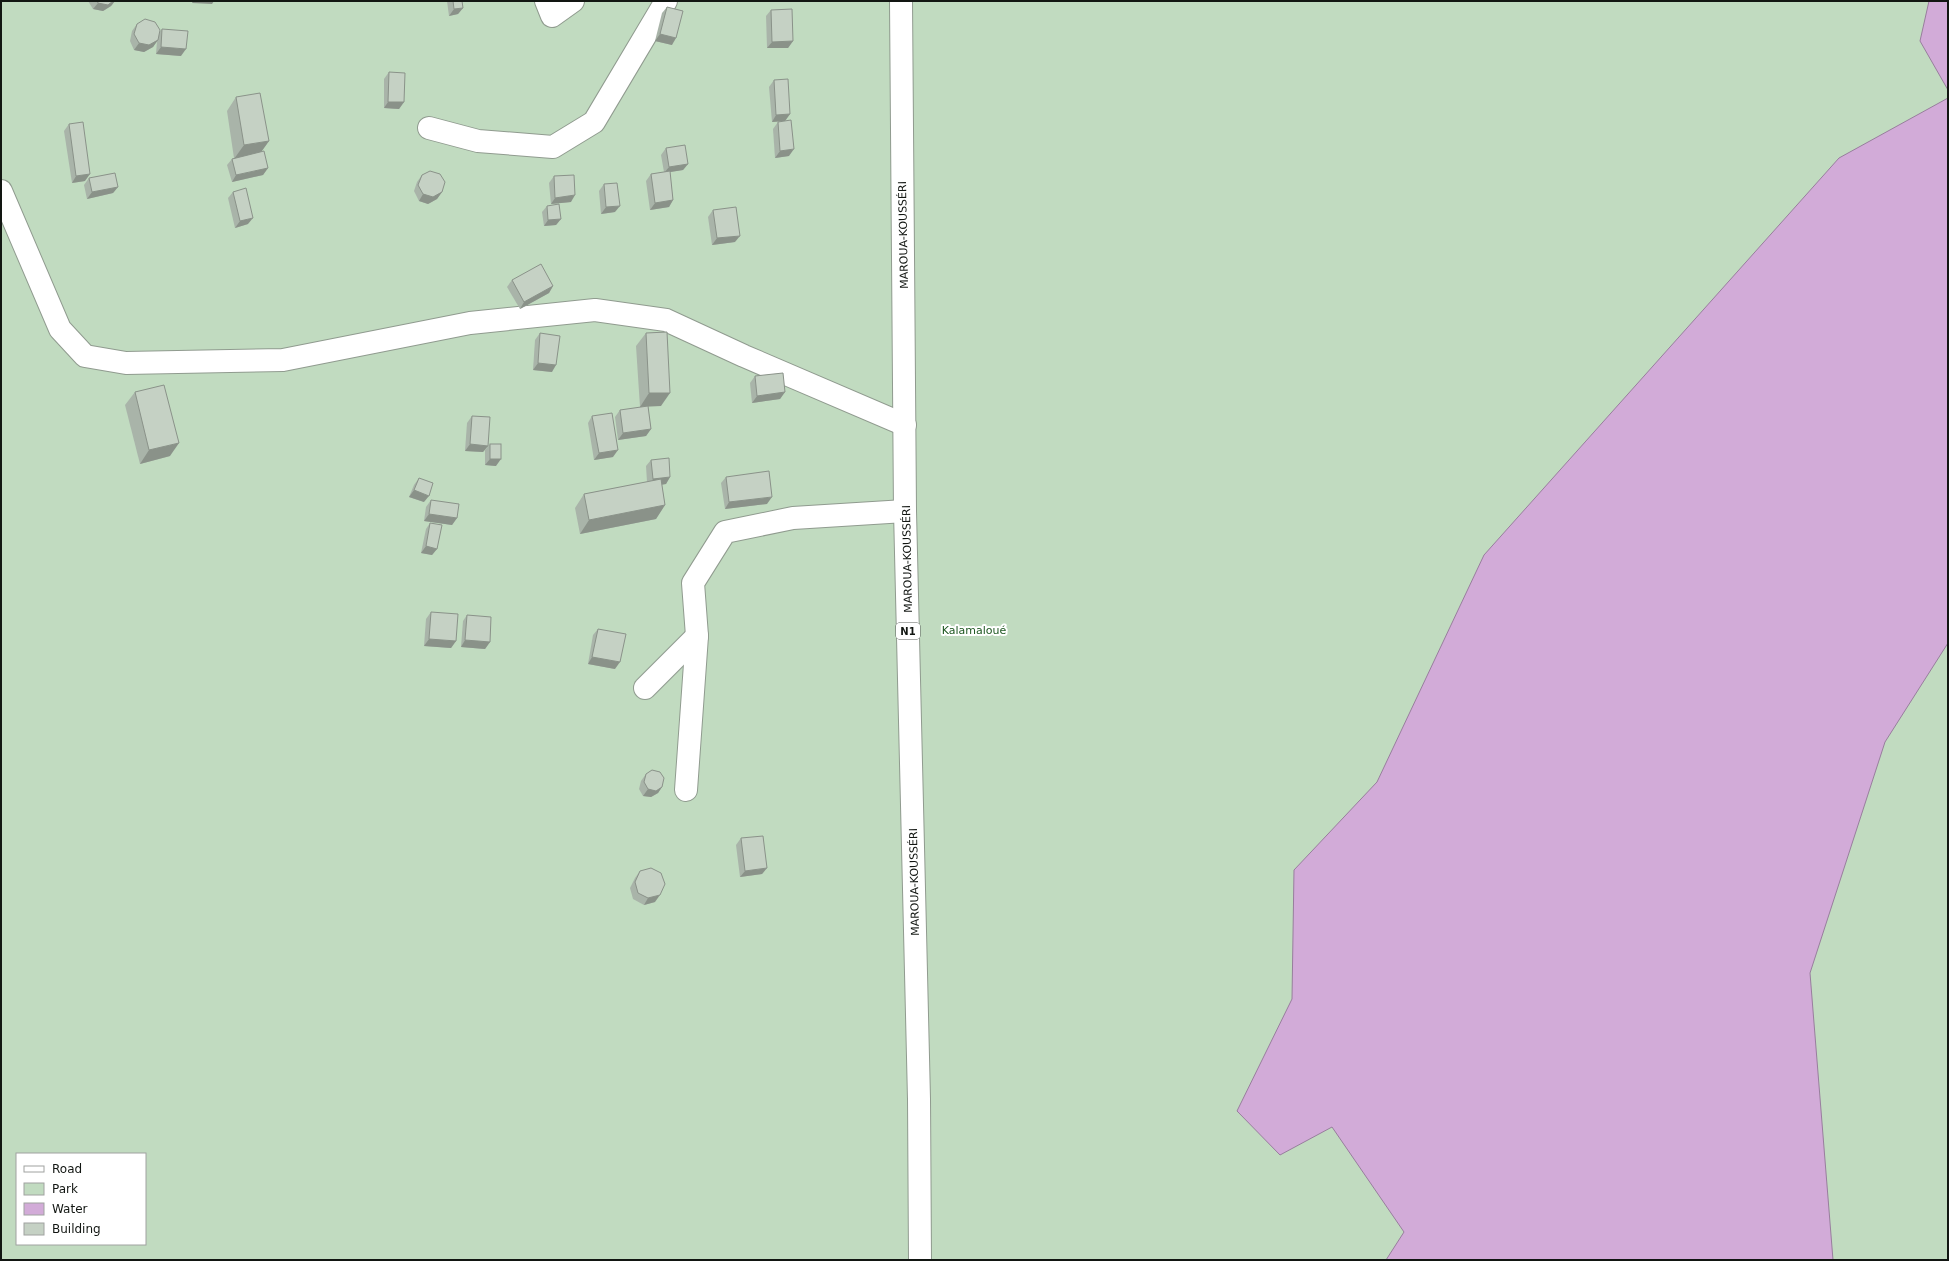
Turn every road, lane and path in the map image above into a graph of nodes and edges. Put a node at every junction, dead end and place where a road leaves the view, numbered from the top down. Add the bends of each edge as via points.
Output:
1 (546, 1) edge
2 (572, 1) edge
3 (666, 1) edge
4 (901, 1) edge
5 (429, 128) dead end
6 (1, 191) edge
7 (905, 425) junction
8 (906, 510) junction
9 (697, 636) junction
10 (646, 688) dead end
11 (686, 790) dead end
12 (920, 1260) edge

1 - 2 main road via 552,16
3 - 5 main road via 594,122 553,147 478,141
4 - 7 main road, MAROUA-KOUSSÉRI / N1
6 - 7 main road via 60,329 86,356 126,363 283,360 470,323 595,310 666,320
7 - 8 main road, MAROUA-KOUSSÉRI / N1
8 - 9 main road via 793,518 725,532 693,583
8 - 12 main road, MAROUA-KOUSSÉRI / N1 via 919,1099
9 - 10 main road
9 - 11 main road

